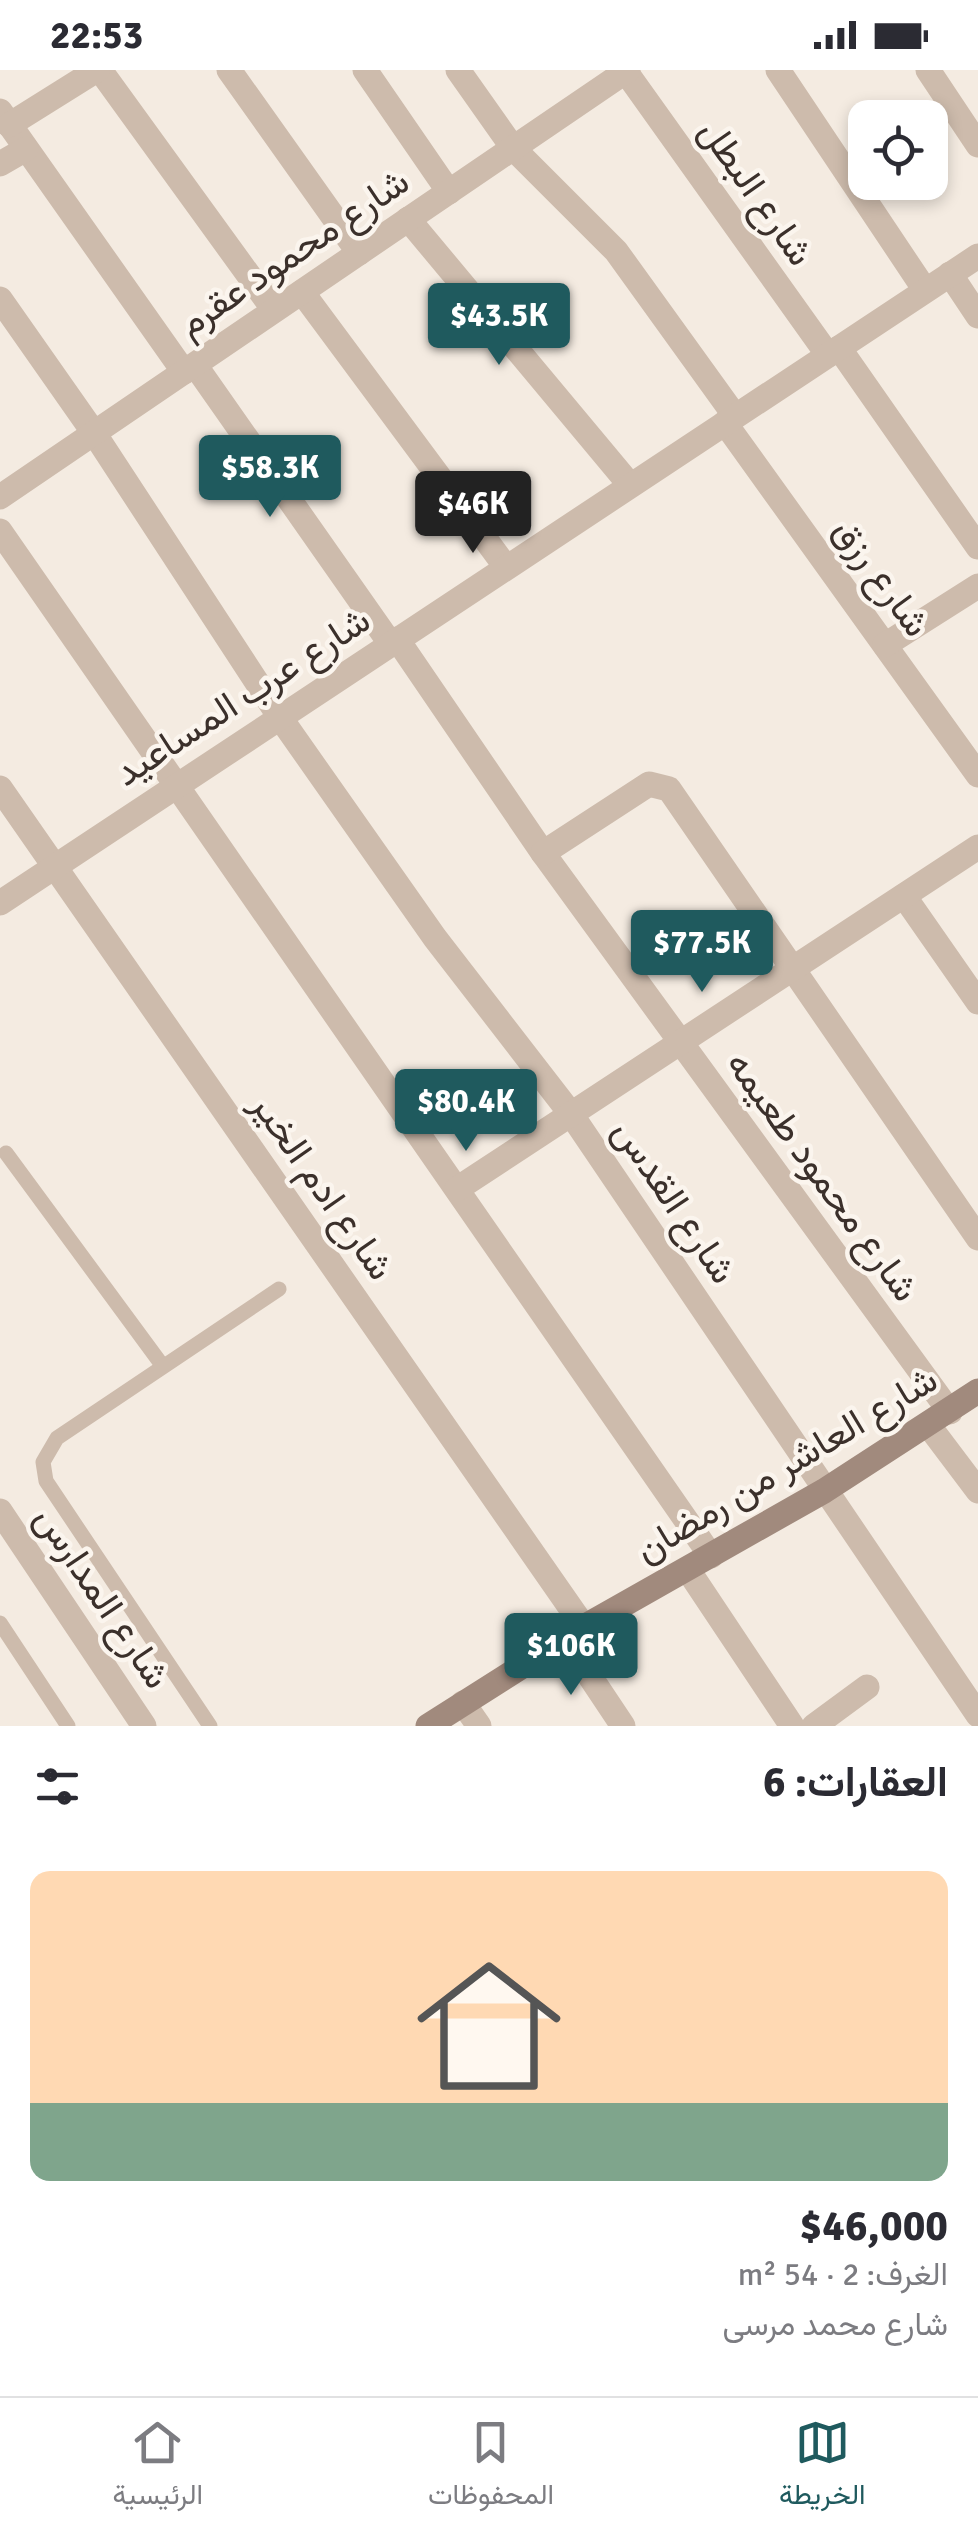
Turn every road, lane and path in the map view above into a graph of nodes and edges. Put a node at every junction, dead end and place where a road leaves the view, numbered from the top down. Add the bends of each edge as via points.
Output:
1 (98, 70) edge
2 (228, 70) edge
3 (365, 70) edge
4 (458, 70) edge
5 (778, 70) edge
6 (928, 70) edge
7 (627, 71) edge
8 (597, 79) edge
9 (5, 118) edge
10 (978, 145) edge
11 (26, 148) junction
12 (514, 148) junction
13 (0, 164) edge
14 (449, 192) junction
15 (408, 219) junction
16 (359, 253) junction
17 (978, 256) edge
18 (950, 274) junction
19 (925, 290) junction
20 (302, 292) junction
21 (0, 300) edge
22 (274, 310) junction
23 (978, 316) edge
24 (833, 352) junction
25 (189, 368) junction
26 (730, 419) junction
27 (94, 433) junction
28 (630, 485) junction
29 (0, 496) edge
30 (0, 530) edge
31 (978, 547) edge
32 (506, 566) junction
33 (978, 586) edge
34 (393, 641) junction
35 (885, 645) junction
36 (279, 716) junction
37 (978, 775) edge
38 (176, 784) junction
39 (0, 788) edge
40 (978, 847) edge
41 (543, 853) junction
42 (54, 864) junction
43 (904, 896) junction
44 (0, 903) edge
45 (793, 968) junction
46 (978, 1002) edge
47 (680, 1042) junction
48 (572, 1114) junction
49 (6, 1153) dead end
50 (457, 1189) junction
51 (978, 1238) edge
52 (280, 1289) dead end
53 (162, 1365) junction
54 (978, 1391) edge
55 (939, 1419) junction
56 (824, 1492) junction
57 (978, 1492) edge
58 (0, 1511) edge
59 (711, 1556) junction
60 (688, 1570) junction
61 (0, 1623) edge
62 (575, 1633) junction
63 (867, 1688) dead end
64 (464, 1703) junction
65 (978, 1715) edge
66 (68, 1726) edge
67 (144, 1726) edge
68 (210, 1726) edge
69 (428, 1726) edge
70 (479, 1726) edge
71 (623, 1726) edge
72 (792, 1726) edge
73 (814, 1726) edge

1 - 9 street
1 - 22 street
2 - 16 street
3 - 14 street
4 - 12 street, شارع رزق
5 - 19 street
6 - 10 street
7 - 8 street, شارع محمود عقرم
7 - 24 street, شارع البطل
8 - 12 street, شارع محمود عقرم
9 - 11 street, شارع محمود طعيمه
11 - 13 street
11 - 25 street, شارع محمود طعيمه
12 - 14 street, شارع محمود عقرم
12 - 26 street, شارع رزق via 616,251
14 - 15 street, شارع محمود عقرم
15 - 16 street, شارع محمود عقرم
15 - 28 street
16 - 20 street, شارع محمود عقرم
17 - 18 street, شارع عرب المساعيد
18 - 19 street, شارع عرب المساعيد
18 - 23 street
19 - 24 street, شارع عرب المساعيد
20 - 22 street, شارع محمود عقرم
20 - 32 street
21 - 27 street, شارع القدس
22 - 25 street, شارع محمود عقرم
24 - 26 street, شارع عرب المساعيد
24 - 31 street, شارع البطل
25 - 27 street, شارع محمود عقرم
25 - 34 street, شارع محمود طعيمه
26 - 28 street, شارع عرب المساعيد
26 - 35 street, شارع رزق
27 - 29 street, شارع محمود عقرم
27 - 36 street, شارع القدس
28 - 32 street, شارع عرب المساعيد
30 - 38 street
32 - 34 street, شارع عرب المساعيد
33 - 35 street
34 - 36 street, شارع عرب المساعيد
34 - 41 street, شارع محمود طعيمه
35 - 37 street, شارع رزق
36 - 38 street, شارع عرب المساعيد
36 - 48 street, شارع القدس via 435,938
38 - 42 street, شارع عرب المساعيد
38 - 50 street
39 - 42 street, شارع ادم الخير
40 - 43 street
41 - 45 street via 649,784 663,784
41 - 47 street, شارع محمود طعيمه
42 - 44 street, شارع عرب المساعيد
42 - 62 street, شارع ادم الخير
43 - 45 street
43 - 46 street
45 - 47 street
45 - 51 street
47 - 48 street
47 - 55 street, شارع محمود طعيمه
48 - 50 street
48 - 56 street, شارع القدس
49 - 53 lane
50 - 59 street
52 - 53 lane
53 - 68 lane via 58,1438 43,1472
54 - 55 street, شارع العاشر من رمضان
55 - 56 street, شارع العاشر من رمضان
55 - 57 street, شارع محمود طعيمه
56 - 59 street, شارع العاشر من رمضان
56 - 65 street, شارع القدس
58 - 67 street, شارع المدارس
59 - 60 street, شارع العاشر من رمضان
60 - 62 street, شارع العاشر من رمضان
60 - 72 street
61 - 66 lane
62 - 64 street, شارع العاشر من رمضان
62 - 71 street, شارع ادم الخير
63 - 73 street
64 - 69 street, شارع العاشر من رمضان
64 - 70 street

